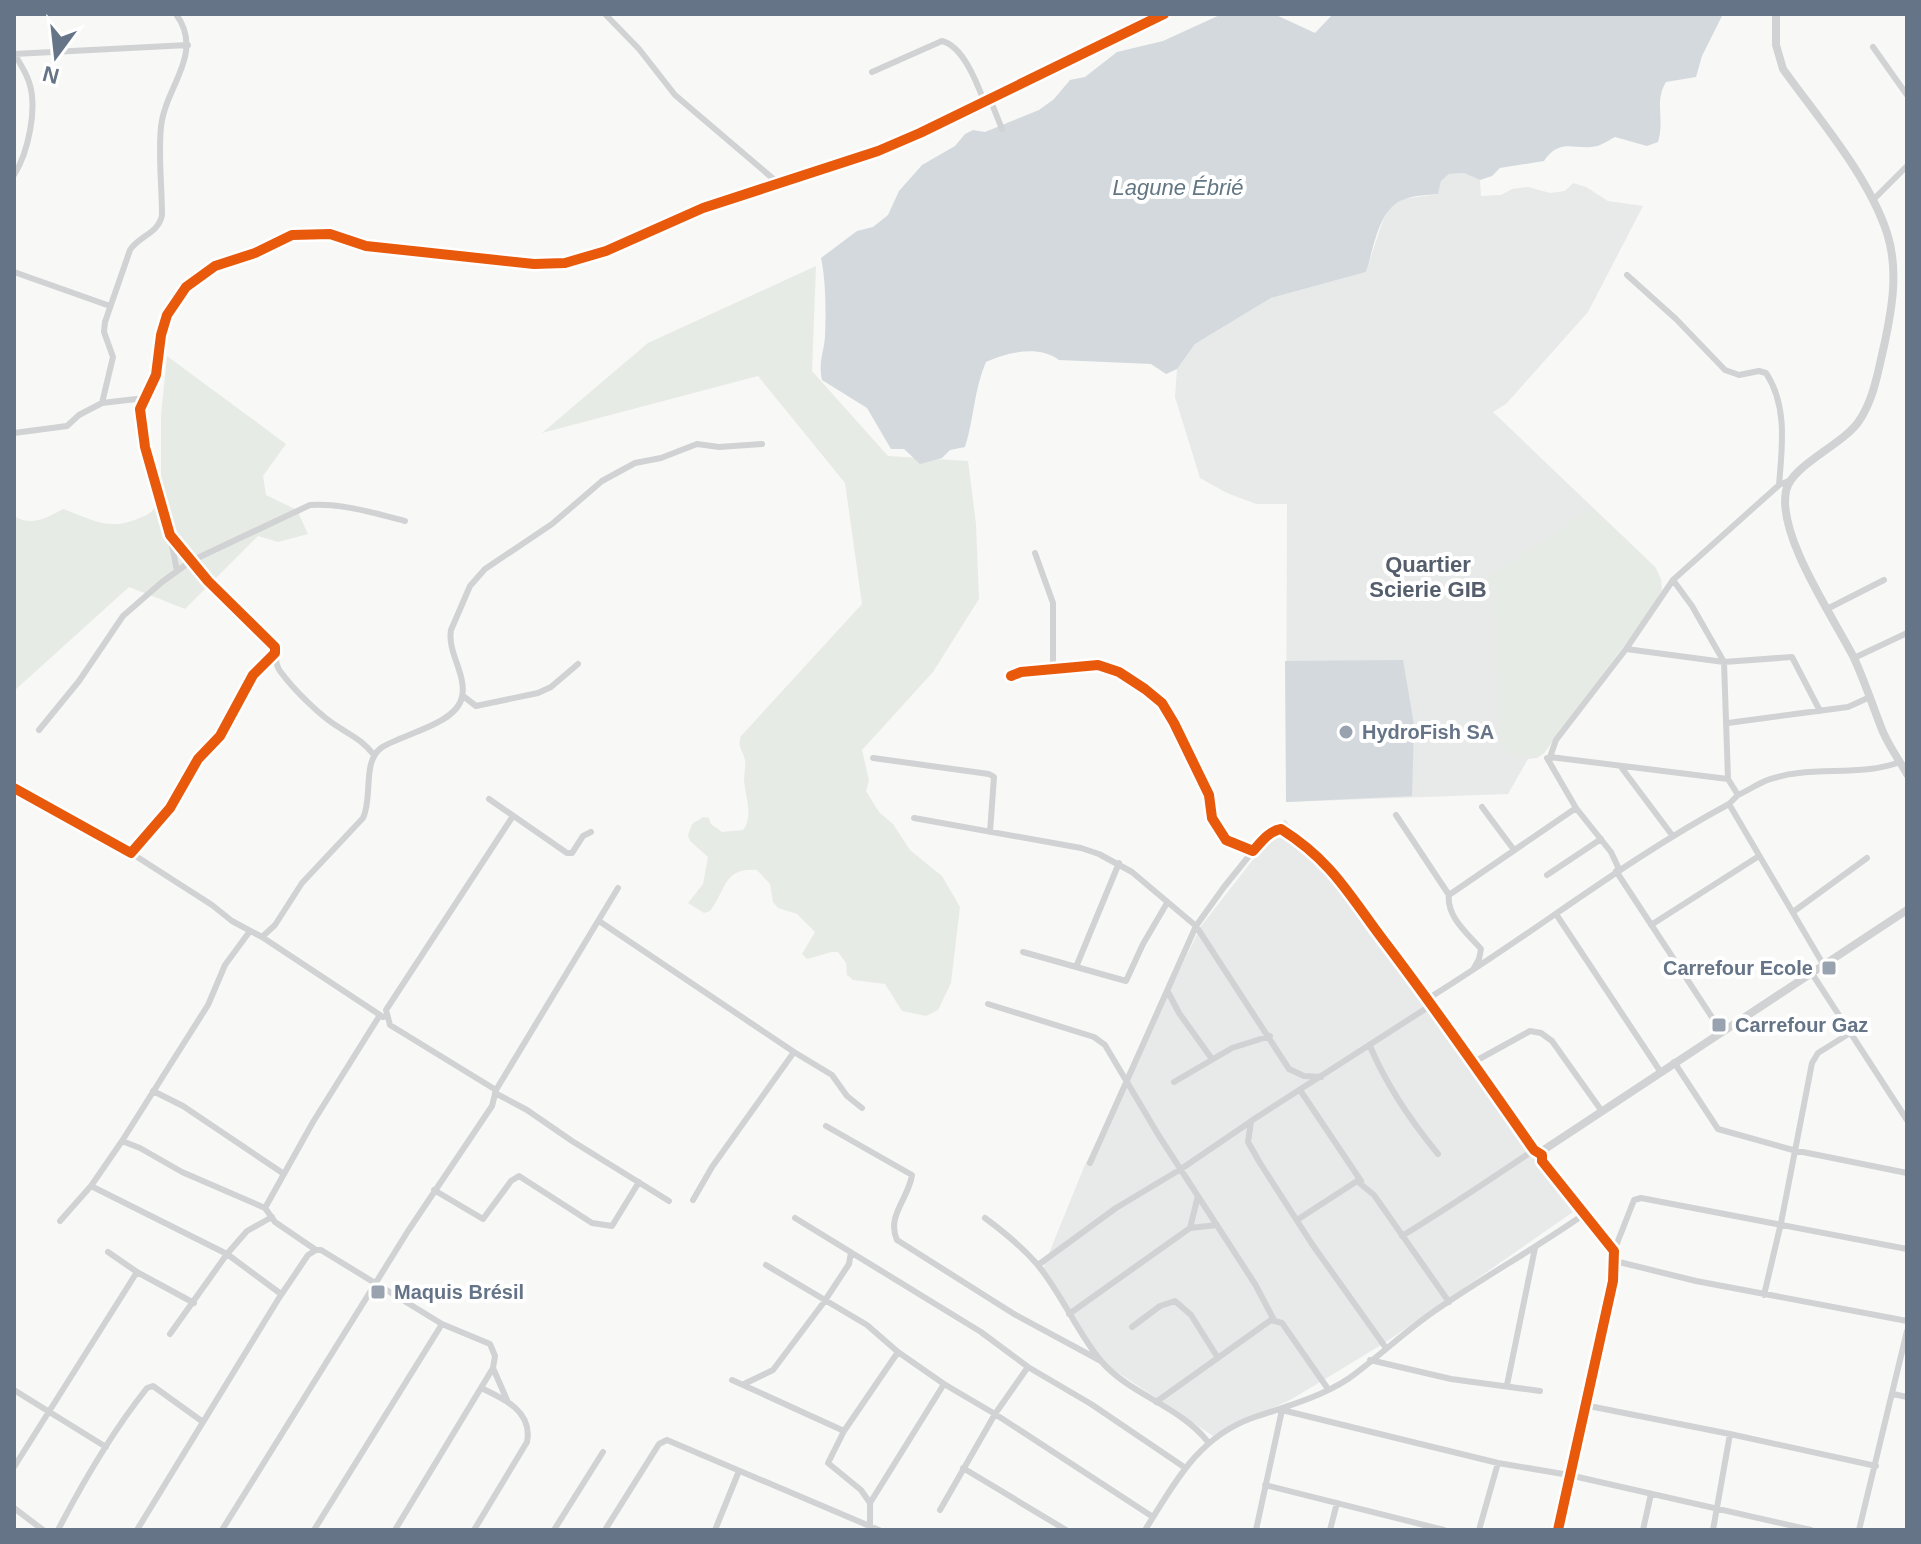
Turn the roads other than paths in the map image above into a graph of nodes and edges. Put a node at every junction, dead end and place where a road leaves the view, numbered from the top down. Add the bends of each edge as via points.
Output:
1 (176, 14) edge
2 (605, 14) edge
3 (1164, 14) edge
4 (1776, 14) edge
5 (188, 45) junction
6 (1873, 47) dead end
7 (14, 53) edge
8 (872, 72) dead end
9 (1907, 95) edge
10 (987, 100) junction
11 (1002, 129) dead end
12 (1907, 166) edge
13 (14, 175) edge
14 (777, 182) junction
15 (1873, 200) junction
16 (14, 272) edge
17 (1627, 275) dead end
18 (110, 306) junction
19 (145, 398) junction
20 (102, 403) junction
21 (14, 433) edge
22 (762, 444) dead end
23 (1791, 480) junction
24 (1779, 485) junction
25 (405, 521) dead end
26 (170, 535) junction
27 (1035, 553) dead end
28 (191, 561) junction
29 (177, 571) junction
30 (1673, 580) junction
31 (1884, 580) dead end
32 (1827, 609) junction
33 (1907, 633) edge
34 (1626, 649) junction
35 (275, 653) junction
36 (1854, 658) junction
37 (1724, 662) junction
38 (578, 664) dead end
39 (1053, 668) junction
40 (1011, 676) dead end
41 (463, 696) junction
42 (1870, 697) junction
43 (1820, 711) junction
44 (1728, 723) junction
45 (39, 730) dead end
46 (374, 755) junction
47 (1550, 757) junction
48 (873, 758) dead end
49 (1900, 762) junction
50 (1620, 767) junction
51 (1907, 774) edge
52 (1728, 779) junction
53 (14, 788) edge
54 (1738, 795) junction
55 (489, 799) dead end
56 (1729, 804) junction
57 (1482, 807) dead end
58 (1576, 808) junction
59 (1396, 815) dead end
60 (513, 816) junction
61 (914, 818) dead end
62 (591, 832) dead end
63 (990, 832) junction
64 (1672, 835) junction
65 (1601, 839) junction
66 (1514, 850) junction
67 (1253, 851) junction
68 (131, 853) junction
69 (1759, 856) junction
70 (1867, 858) dead end
71 (1119, 863) junction
72 (1618, 870) junction
73 (1547, 875) dead end
74 (618, 888) dead end
75 (1449, 895) junction
76 (1167, 903) junction
77 (1907, 910) edge
78 (1793, 912) junction
79 (1556, 914) junction
80 (599, 921) junction
81 (1651, 925) junction
82 (1196, 926) junction
83 (250, 931) junction
84 (262, 937) junction
85 (1023, 952) dead end
86 (1823, 964) junction
87 (1076, 967) junction
88 (1472, 972) junction
89 (1811, 972) junction
90 (1168, 992) junction
91 (1431, 1001) junction
92 (988, 1004) dead end
93 (383, 1017) junction
94 (1721, 1031) junction
95 (1850, 1033) junction
96 (1270, 1036) junction
97 (1370, 1046) junction
98 (794, 1052) junction
99 (1212, 1059) junction
100 (1674, 1062) junction
101 (1472, 1063) junction
102 (1660, 1071) junction
103 (1321, 1077) junction
104 (1126, 1079) junction
105 (1174, 1082) dead end
106 (1300, 1090) junction
107 (153, 1091) junction
108 (496, 1092) junction
109 (862, 1108) dead end
110 (1601, 1110) junction
111 (1907, 1120) edge
112 (1251, 1121) junction
113 (826, 1126) dead end
114 (122, 1141) junction
115 (1793, 1150) junction
116 (1538, 1153) junction
117 (1438, 1154) dead end
118 (1090, 1163) dead end
119 (1181, 1169) junction
120 (1907, 1173) edge
121 (284, 1174) junction
122 (639, 1182) junction
123 (1363, 1184) junction
124 (91, 1186) junction
125 (434, 1190) junction
126 (1198, 1196) junction
127 (693, 1200) dead end
128 (669, 1201) dead end
129 (265, 1208) junction
130 (1583, 1215) junction
131 (272, 1217) junction
132 (795, 1218) dead end
133 (985, 1218) dead end
134 (1297, 1220) junction
135 (60, 1221) dead end
136 (1781, 1223) junction
137 (1217, 1225) junction
138 (1190, 1228) junction
139 (1402, 1236) junction
140 (1535, 1248) junction
141 (1907, 1249) edge
142 (316, 1250) junction
143 (108, 1252) dead end
144 (851, 1252) junction
145 (227, 1254) junction
146 (1614, 1256) junction
147 (766, 1265) dead end
148 (1038, 1265) junction
149 (137, 1272) junction
150 (376, 1284) junction
151 (281, 1294) junction
152 (1764, 1295) junction
153 (824, 1302) junction
154 (1449, 1302) junction
155 (194, 1303) junction
156 (1069, 1314) junction
157 (1274, 1320) junction
158 (1907, 1321) edge
159 (442, 1324) junction
160 (1132, 1327) dead end
161 (1907, 1331) edge
162 (170, 1334) dead end
163 (1386, 1348) junction
164 (898, 1352) junction
165 (1218, 1358) junction
166 (1370, 1360) junction
167 (1101, 1361) junction
168 (1028, 1367) junction
169 (493, 1368) junction
170 (732, 1380) dead end
171 (744, 1384) junction
172 (944, 1384) junction
173 (1507, 1385) junction
174 (481, 1388) junction
175 (1328, 1389) junction
176 (14, 1390) edge
177 (1540, 1391) dead end
178 (1893, 1394) junction
179 (1907, 1397) edge
180 (507, 1400) junction
181 (1156, 1402) junction
182 (1584, 1405) junction
183 (1282, 1410) junction
184 (48, 1411) junction
185 (995, 1414) junction
186 (203, 1422) junction
187 (844, 1431) junction
188 (1730, 1434) junction
189 (1208, 1442) junction
190 (106, 1447) junction
191 (603, 1452) dead end
192 (1498, 1463) junction
193 (1876, 1466) junction
194 (14, 1467) edge
195 (1184, 1467) junction
196 (963, 1468) junction
197 (739, 1471) junction
198 (1569, 1475) junction
199 (1265, 1485) junction
200 (1651, 1494) junction
201 (870, 1503) junction
202 (1337, 1503) junction
203 (14, 1508) edge
204 (1717, 1509) junction
205 (940, 1510) dead end
206 (1153, 1517) junction
207 (1406, 1520) junction
208 (874, 1528) edge
209 (43, 1530) edge
210 (58, 1530) edge
211 (137, 1530) edge
212 (222, 1530) edge
213 (314, 1530) edge
214 (395, 1530) edge
215 (474, 1530) edge
216 (554, 1530) edge
217 (605, 1530) edge
218 (715, 1530) edge
219 (1066, 1530) edge
220 (1145, 1530) edge
221 (1256, 1530) edge
222 (1330, 1530) edge
223 (1404, 1530) edge
224 (1444, 1530) edge
225 (1479, 1530) edge
226 (1558, 1530) edge
227 (1643, 1530) edge
228 (1713, 1530) edge
229 (1811, 1530) edge
230 (1859, 1530) edge

1 - 5 street
2 - 14 street via 675,95
3 - 10 street
4 - 15 street via 1783,69
5 - 7 street
5 - 18 street via 161,126 161,223 136,240
6 - 9 street
7 - 13 street via 29,82 32,102 28,147
8 - 10 street via 942,41 974,74
10 - 11 street
10 - 14 street via 878,151
12 - 15 street
14 - 19 street via 561,264 366,246 330,234 292,235 215,266 186,287 167,315 156,375
15 - 23 street via 1887,234 1894,292 1871,396 1859,422
16 - 18 street
17 - 24 street via 1725,370 1766,373 1778,401 1783,435
18 - 20 street via 104,332 113,357
19 - 20 street
19 - 26 street via 140,409 145,447
20 - 21 street via 67,426
22 - 41 street via 697,444 635,463 602,481 552,524 485,569 470,586 450,637
23 - 24 street
23 - 32 street via 1785,495 1792,531
24 - 30 street
25 - 28 street via 310,505
26 - 28 street
26 - 29 street
27 - 39 street via 1053,603
28 - 29 street
28 - 35 street via 275,647
29 - 45 street via 123,616
30 - 34 street
30 - 37 street
31 - 32 street
32 - 36 street
33 - 36 street
34 - 37 street
34 - 47 street via 1556,740
35 - 46 street via 278,669 324,717 360,739
35 - 68 street via 253,675 220,736 198,759 170,808
36 - 42 street
37 - 43 street via 1792,657
37 - 44 street
38 - 41 street via 538,693 476,706
39 - 40 street
39 - 67 street via 1098,665 1119,672 1162,703 1209,795 1212,818 1226,840
41 - 46 street via 430,727
42 - 43 street
42 - 49 street
43 - 44 street
44 - 52 street
46 - 84 street via 363,818
47 - 50 street
47 - 58 street
48 - 63 street via 994,777
49 - 51 street
49 - 54 street via 1882,769 1767,780
50 - 52 street
50 - 64 street
52 - 54 street
53 - 68 street
54 - 56 street
55 - 60 street
56 - 64 street
56 - 69 street
57 - 66 street
58 - 65 street
58 - 66 street
59 - 75 street
60 - 62 street via 567,853
60 - 93 street
61 - 63 street
63 - 71 street via 1081,848
64 - 72 street
65 - 72 street
65 - 73 street
66 - 75 street
67 - 82 street
67 - 91 street via 1281,829 1313,851 1341,879
68 - 83 street
69 - 78 street
69 - 81 street
70 - 78 street
71 - 76 street
71 - 87 street
72 - 79 street
72 - 81 street
74 - 80 street
75 - 88 street via 1454,917 1481,949
76 - 82 street
76 - 87 street via 1126,981
77 - 86 street
78 - 86 street
79 - 88 street
79 - 102 street
80 - 98 street
80 - 108 street
81 - 94 street
82 - 90 street
82 - 96 street
83 - 84 street
83 - 107 street
84 - 93 street
85 - 87 street
86 - 89 street
88 - 91 street
89 - 94 street
89 - 95 street
90 - 99 street
90 - 104 street
91 - 97 street
91 - 101 street
92 - 104 street via 1094,1037
93 - 108 street
93 - 121 street
94 - 100 street
95 - 111 street
95 - 115 street via 1818,1053 1812,1063
96 - 99 street
96 - 103 street via 1289,1069
97 - 103 street
97 - 117 street via 1408,1117
98 - 109 street via 832,1075
98 - 127 street
99 - 105 street
100 - 102 street
100 - 115 street via 1718,1129
101 - 110 street via 1530,1031 1541,1033
101 - 116 street
102 - 110 street
103 - 106 street
104 - 118 street
104 - 119 street
106 - 112 street
106 - 123 street
107 - 114 street
107 - 121 street
108 - 122 street
108 - 125 street via 492,1106
110 - 116 street
112 - 119 street
112 - 134 street via 1248,1142
113 - 167 street via 912,1175 893,1220 897,1240
114 - 124 street
114 - 129 street
115 - 120 street
115 - 136 street
116 - 130 street
116 - 139 street via 1509,1165
119 - 126 street
119 - 148 street
121 - 129 street
122 - 125 street via 612,1226 592,1223 519,1176 483,1219
122 - 128 street
123 - 134 street via 1347,1186
123 - 139 street
124 - 135 street
124 - 145 street
125 - 150 street
126 - 137 street
126 - 138 street
129 - 131 street
130 - 140 street
130 - 146 street
131 - 142 street
131 - 145 street via 247,1231
132 - 144 street
133 - 148 street
134 - 163 street
136 - 141 street
136 - 146 street via 1636,1198
136 - 152 street
137 - 138 street
137 - 157 street
138 - 156 street
139 - 154 street
140 - 154 street
140 - 173 street
142 - 150 street
142 - 151 street
143 - 149 street
144 - 153 street
144 - 168 street via 991,1338
145 - 151 street
145 - 155 street
146 - 152 street
146 - 182 street
147 - 153 street
148 - 156 street
149 - 155 street
149 - 184 street
150 - 159 street
150 - 212 street
151 - 186 street
152 - 158 street
153 - 164 street via 867,1325
153 - 171 street via 773,1370
154 - 163 street
155 - 162 street
156 - 167 street
157 - 165 street
157 - 175 street via 1282,1323
159 - 169 street via 490,1344
159 - 213 street
160 - 165 street via 1175,1301 1191,1315
161 - 178 street
163 - 166 street
164 - 172 street
164 - 187 street
165 - 181 street
166 - 173 street via 1451,1379
166 - 175 street
167 - 181 street
168 - 185 street
168 - 195 street
169 - 174 street
169 - 180 street
170 - 171 street
171 - 187 street
172 - 185 street
172 - 201 street
173 - 177 street
174 - 180 street
174 - 214 street
175 - 183 street
176 - 184 street
178 - 179 street
178 - 193 street
180 - 215 street via 528,1423 527,1442
181 - 189 street
182 - 188 street
182 - 198 street
183 - 189 street via 1251,1419
183 - 192 street
183 - 199 street
184 - 190 street
184 - 194 street
185 - 196 street
185 - 206 street
186 - 190 street via 153,1386
186 - 211 street
187 - 201 street via 828,1463
188 - 193 street
188 - 204 street
189 - 195 street
190 - 210 street
191 - 216 street
192 - 198 street
192 - 225 street
193 - 230 street
195 - 206 street
196 - 205 street
196 - 219 street
197 - 208 street
197 - 217 street via 664,1441
197 - 218 street
198 - 200 street
198 - 226 street
199 - 202 street
199 - 221 street
200 - 204 street
200 - 227 street
201 - 208 street
202 - 207 street
202 - 222 street
203 - 209 street
204 - 228 street
204 - 229 street
206 - 220 street
207 - 223 street
207 - 224 street

